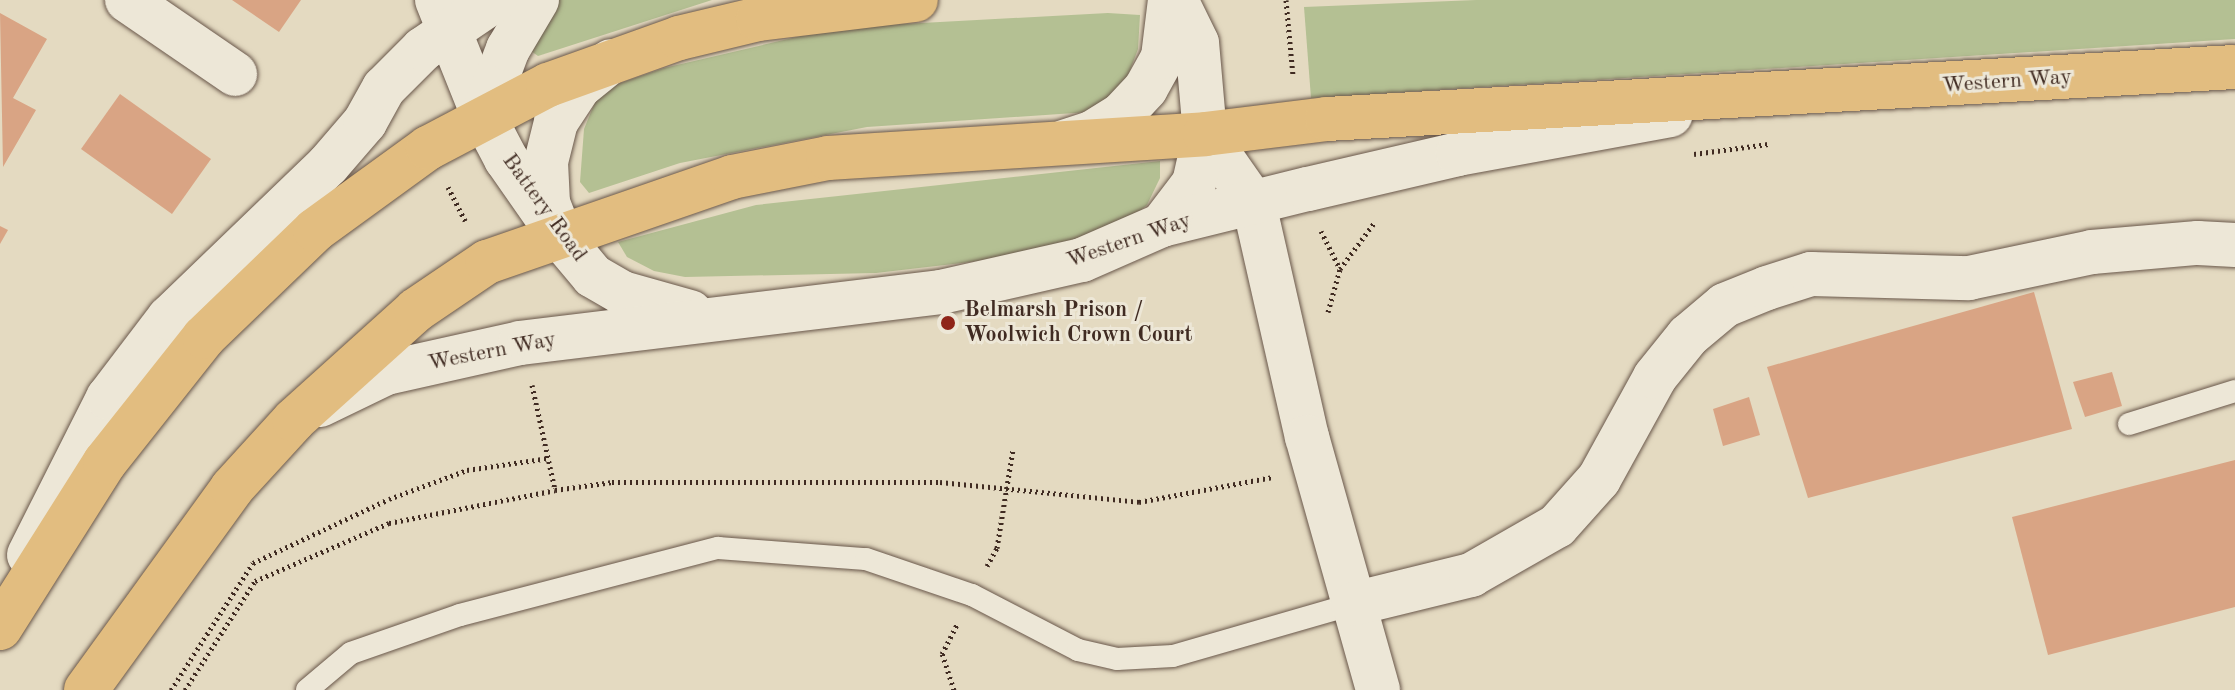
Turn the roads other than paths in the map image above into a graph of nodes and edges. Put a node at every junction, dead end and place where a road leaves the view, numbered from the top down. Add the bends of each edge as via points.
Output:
1 (127, 0) edge
2 (495, 0) edge
3 (537, 0) edge
4 (916, 0) edge
5 (1170, 0) edge
6 (1176, 0) edge
7 (442, 16) edge
8 (611, 61) junction
9 (2235, 67) edge
10 (235, 74) dead end
11 (1779, 97) junction
12 (483, 115) junction
13 (1205, 134) junction
14 (1059, 144) junction
15 (1254, 204) junction
16 (1162, 225) junction
17 (562, 239) junction
18 (2235, 245) edge
19 (736, 314) junction
20 (2235, 391) edge
21 (294, 420) junction
22 (2129, 424) dead end
23 (1353, 604) junction
24 (0, 615) edge
25 (0, 628) edge
26 (86, 690) edge
27 (307, 690) edge
28 (1378, 690) edge

1 - 10 street
2 - 7 street
3 - 12 street via 508,49
4 - 8 main road via 758,19
5 - 14 street, Western Way via 1163,57 1146,88 1122,114 1092,133
6 - 13 street via 1197,43
7 - 12 street, Battery Road
7 - 24 street via 328,165 207,277 138,356 80,446
8 - 12 main road
8 - 17 street via 579,87 556,122 546,176 548,203
9 - 11 main road, Western Way
11 - 13 main road, Western Way via 1327,119
11 - 15 street, Western Way via 1458,154
12 - 17 street, Battery Road
12 - 25 main road via 315,230 204,337 105,462
13 - 14 main road, Western Way
13 - 15 street
13 - 16 street via 1194,183
14 - 17 main road, Western Way via 814,161 732,177 628,209
15 - 16 street, Western Way
15 - 23 street via 1307,437
16 - 19 street, Western Way via 1082,260 941,292
17 - 19 street, Battery Road via 593,276 622,293 672,309
17 - 21 main road, Western Way via 487,262 416,310
18 - 23 street via 2092,252 1969,278 1811,274 1753,293 1725,305 1688,336 1655,377 1599,479 1557,526 1471,575
19 - 21 street, Western Way via 520,343 386,373
20 - 22 lane
21 - 26 main road, Western Way via 223,500
23 - 27 lane via 1173,656 1117,659 1078,650 972,595 866,559 718,548 460,615 351,653
23 - 28 street

